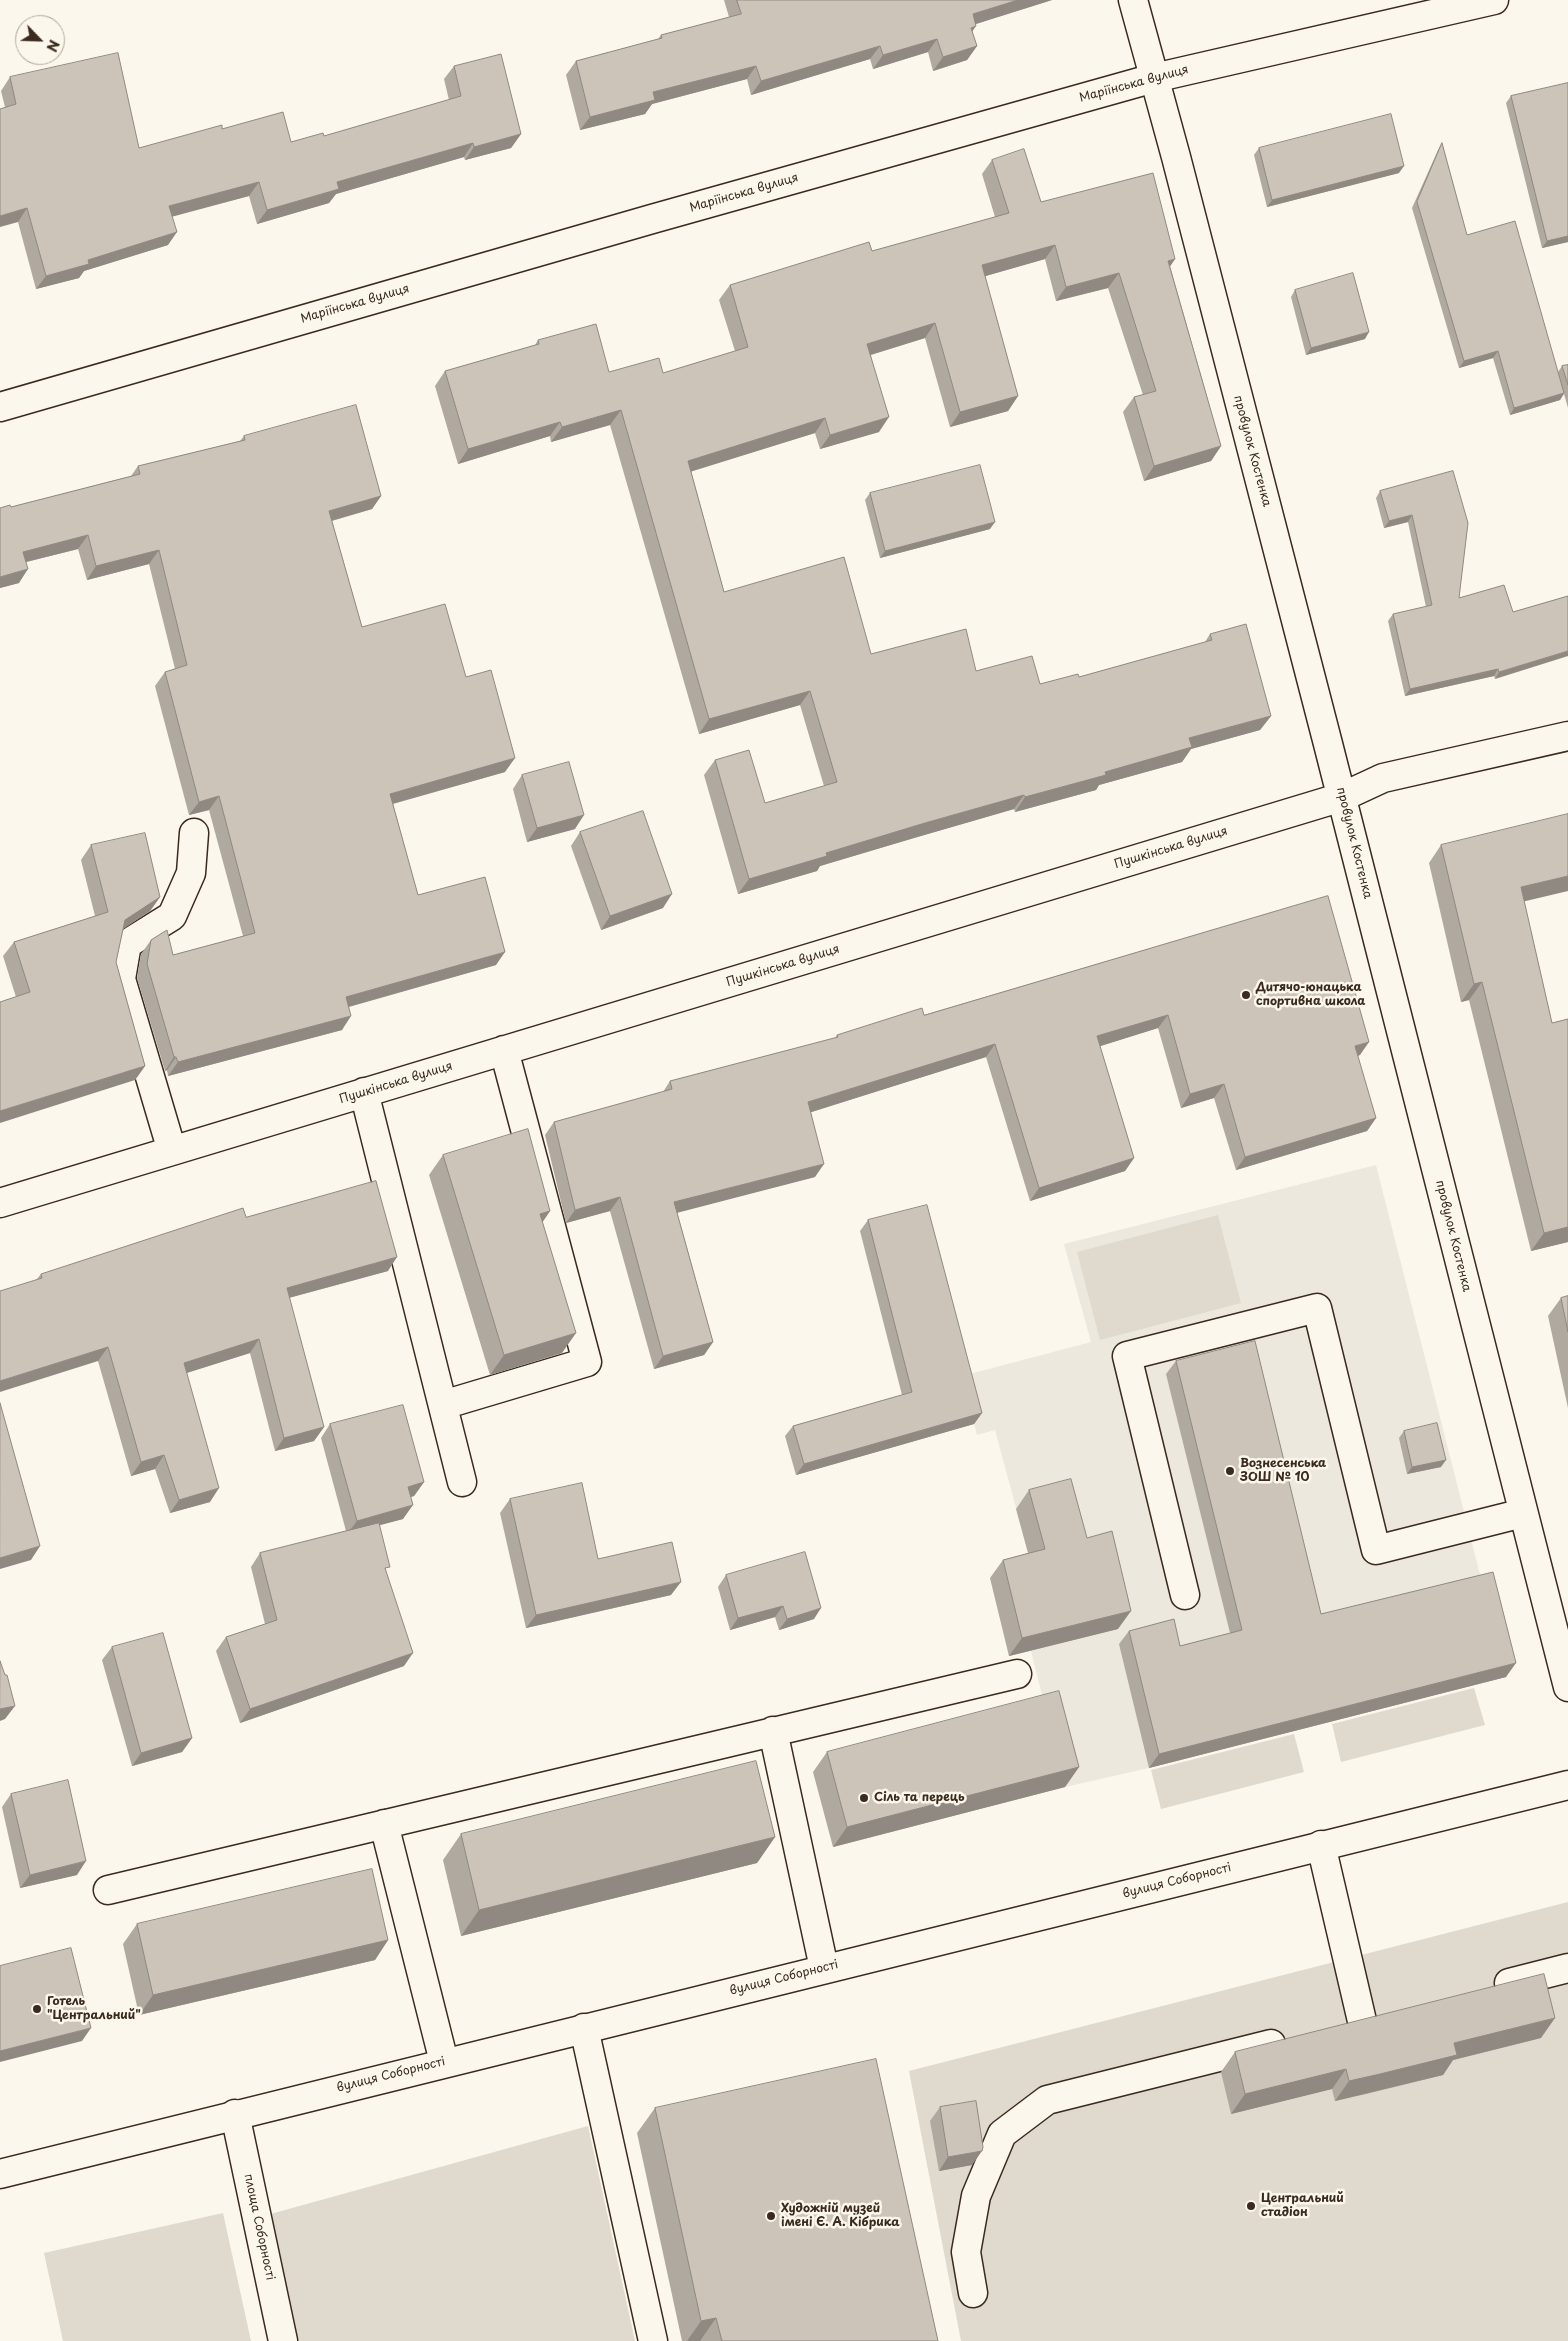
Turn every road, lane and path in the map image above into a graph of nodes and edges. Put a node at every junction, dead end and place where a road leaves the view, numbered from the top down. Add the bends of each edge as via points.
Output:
1 (1133, 0) edge
2 (1494, 0) edge
3 (1154, 78) junction
4 (0, 407) edge
5 (1568, 736) edge
6 (1342, 796) junction
7 (194, 833) dead end
8 (504, 1050) junction
9 (364, 1092) junction
10 (172, 1151) junction
11 (0, 1203) edge
12 (443, 1405) junction
13 (462, 1482) dead end
14 (1524, 1513) junction
15 (1185, 1595) dead end
16 (1016, 1674) dead end
17 (1568, 1687) edge
18 (773, 1731) junction
19 (1568, 1784) edge
20 (384, 1824) junction
21 (1321, 1845) junction
22 (108, 1890) dead end
23 (824, 1968) junction
24 (1568, 1968) edge
25 (1484, 1990) edge
26 (584, 2028) junction
27 (1334, 2028) edge
28 (1296, 2038) edge
29 (444, 2062) junction
30 (235, 2114) junction
31 (0, 2174) edge
32 (973, 2293) dead end
33 (284, 2341) edge
34 (653, 2341) edge

1 - 3 street, провулок Костенка
2 - 3 street, Маріїнська вулиця
3 - 4 street, Маріїнська вулиця
3 - 6 street, провулок Костенка
5 - 6 street, Пушкінська вулиця via 1383,778
6 - 8 street, Пушкінська вулиця
6 - 14 street, провулок Костенка
7 - 10 street via 191,873 172,916 127,944 121,979
8 - 9 street, Пушкінська вулиця
8 - 12 street via 587,1362
9 - 10 street, Пушкінська вулиця
9 - 12 street
10 - 11 street, Пушкінська вулиця
12 - 13 street
14 - 15 street via 1376,1550 1317,1308 1127,1356
14 - 17 street, провулок Костенка
16 - 18 street
18 - 20 street
18 - 23 street
19 - 21 street, вулиця Соборності
20 - 22 street
20 - 29 street
21 - 23 street, вулиця Соборності
21 - 27 street via 1372,2018
23 - 26 street, вулиця Соборності
24 - 25 street
26 - 29 street, вулиця Соборності
26 - 34 street
28 - 32 street via 1047,2100 1002,2134 976,2196 966,2252
29 - 30 street, вулиця Соборності
30 - 31 street, вулиця Соборності
30 - 33 street, площа Соборності

